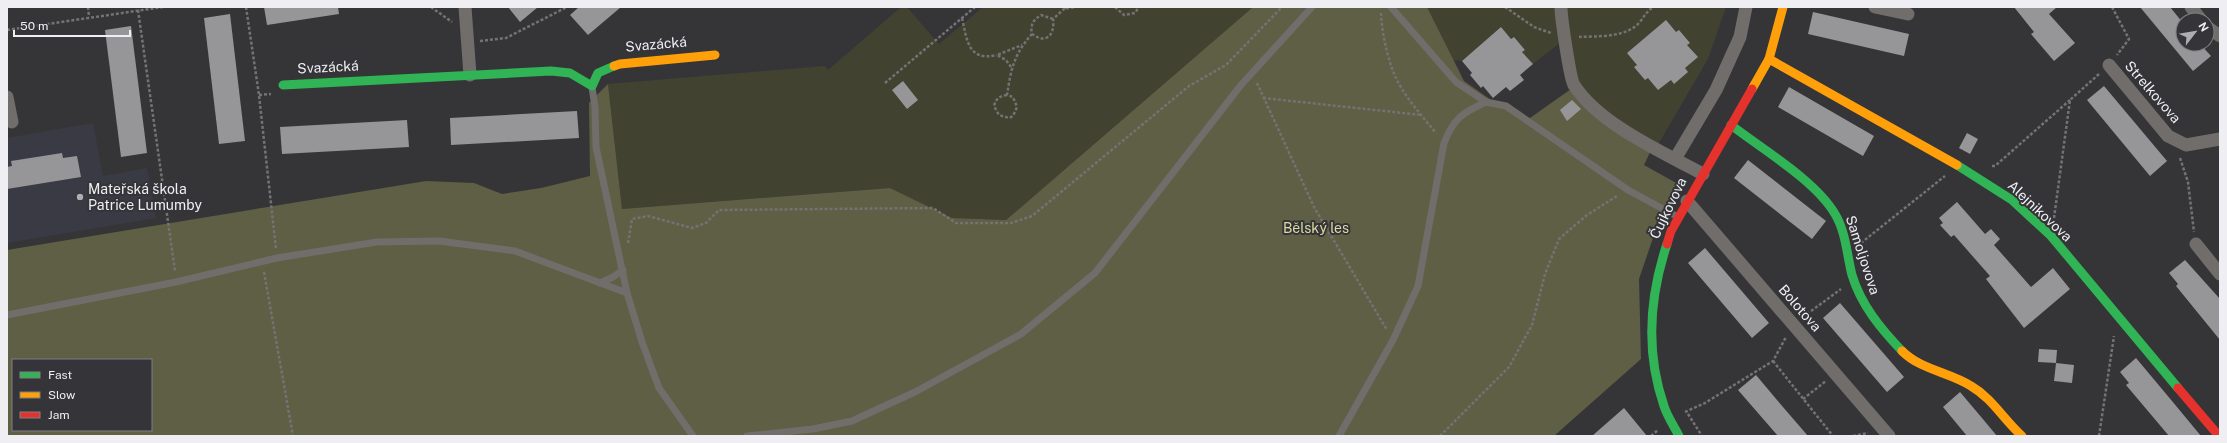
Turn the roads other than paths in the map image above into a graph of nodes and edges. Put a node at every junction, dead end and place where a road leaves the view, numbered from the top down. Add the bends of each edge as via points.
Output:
1 (465, 7) edge
2 (1312, 7) edge
3 (1391, 7) edge
4 (1561, 7) edge
5 (1746, 7) edge
6 (1783, 7) edge
7 (1875, 7) edge
8 (1908, 14) dead end
9 (715, 55) dead end
10 (1768, 59) junction
11 (2109, 65) road end
12 (470, 75) junction
13 (283, 85) dead end
14 (592, 86) junction
15 (7, 97) edge
16 (1486, 102) junction
17 (12, 122) dead end
18 (1730, 125) junction
19 (2220, 139) edge
20 (1675, 159) junction
21 (1703, 174) junction
22 (1687, 201) junction
23 (1678, 217) junction
24 (2196, 244) road end
25 (623, 270) junction
26 (2220, 274) edge
27 (600, 283) junction
28 (627, 293) junction
29 (7, 315) edge
30 (693, 436) edge
31 (747, 436) edge
32 (1339, 436) edge
33 (1679, 436) edge
34 (1889, 436) edge
35 (2022, 436) edge
36 (2219, 436) edge

1 - 12 street
2 - 31 lane via 1252,73 1095,273 1021,334 915,392 852,421 813,429
3 - 16 lane via 1456,82
4 - 20 street, Čujkovova via 1573,84 1594,109 1642,141
5 - 20 street via 1740,37 1716,90
6 - 10 street, Čujkovova
7 - 8 street
9 - 14 street, Svazácká via 620,64 598,73
10 - 18 street, Čujkovova
10 - 36 street, Alejnikovova via 1961,168 2012,200 2051,236
11 - 19 street, Strelkovova via 2168,136 2186,145
12 - 13 street, Svazácká
12 - 14 street, Svazácká via 551,70 570,73
14 - 25 lane via 596,147
15 - 17 street
16 - 23 lane via 1506,106 1628,190
16 - 32 lane via 1467,110 1452,124 1444,143 1418,286 1393,340
18 - 21 street, Čujkovova
18 - 35 street, Samoljovova via 1824,198 1836,215 1858,293 1868,309 1910,359 1970,386 1986,397
20 - 21 street, Čujkovova
21 - 22 street, Čujkovova
22 - 23 street, Čujkovova
22 - 34 street, Bolotova
23 - 33 street, Čujkovova via 1658,274 1651,315 1652,361 1664,407
24 - 26 street
25 - 27 lane
25 - 28 lane
27 - 28 lane
27 - 29 lane via 515,251 439,241 377,242 277,258 176,282
28 - 30 lane via 659,388

